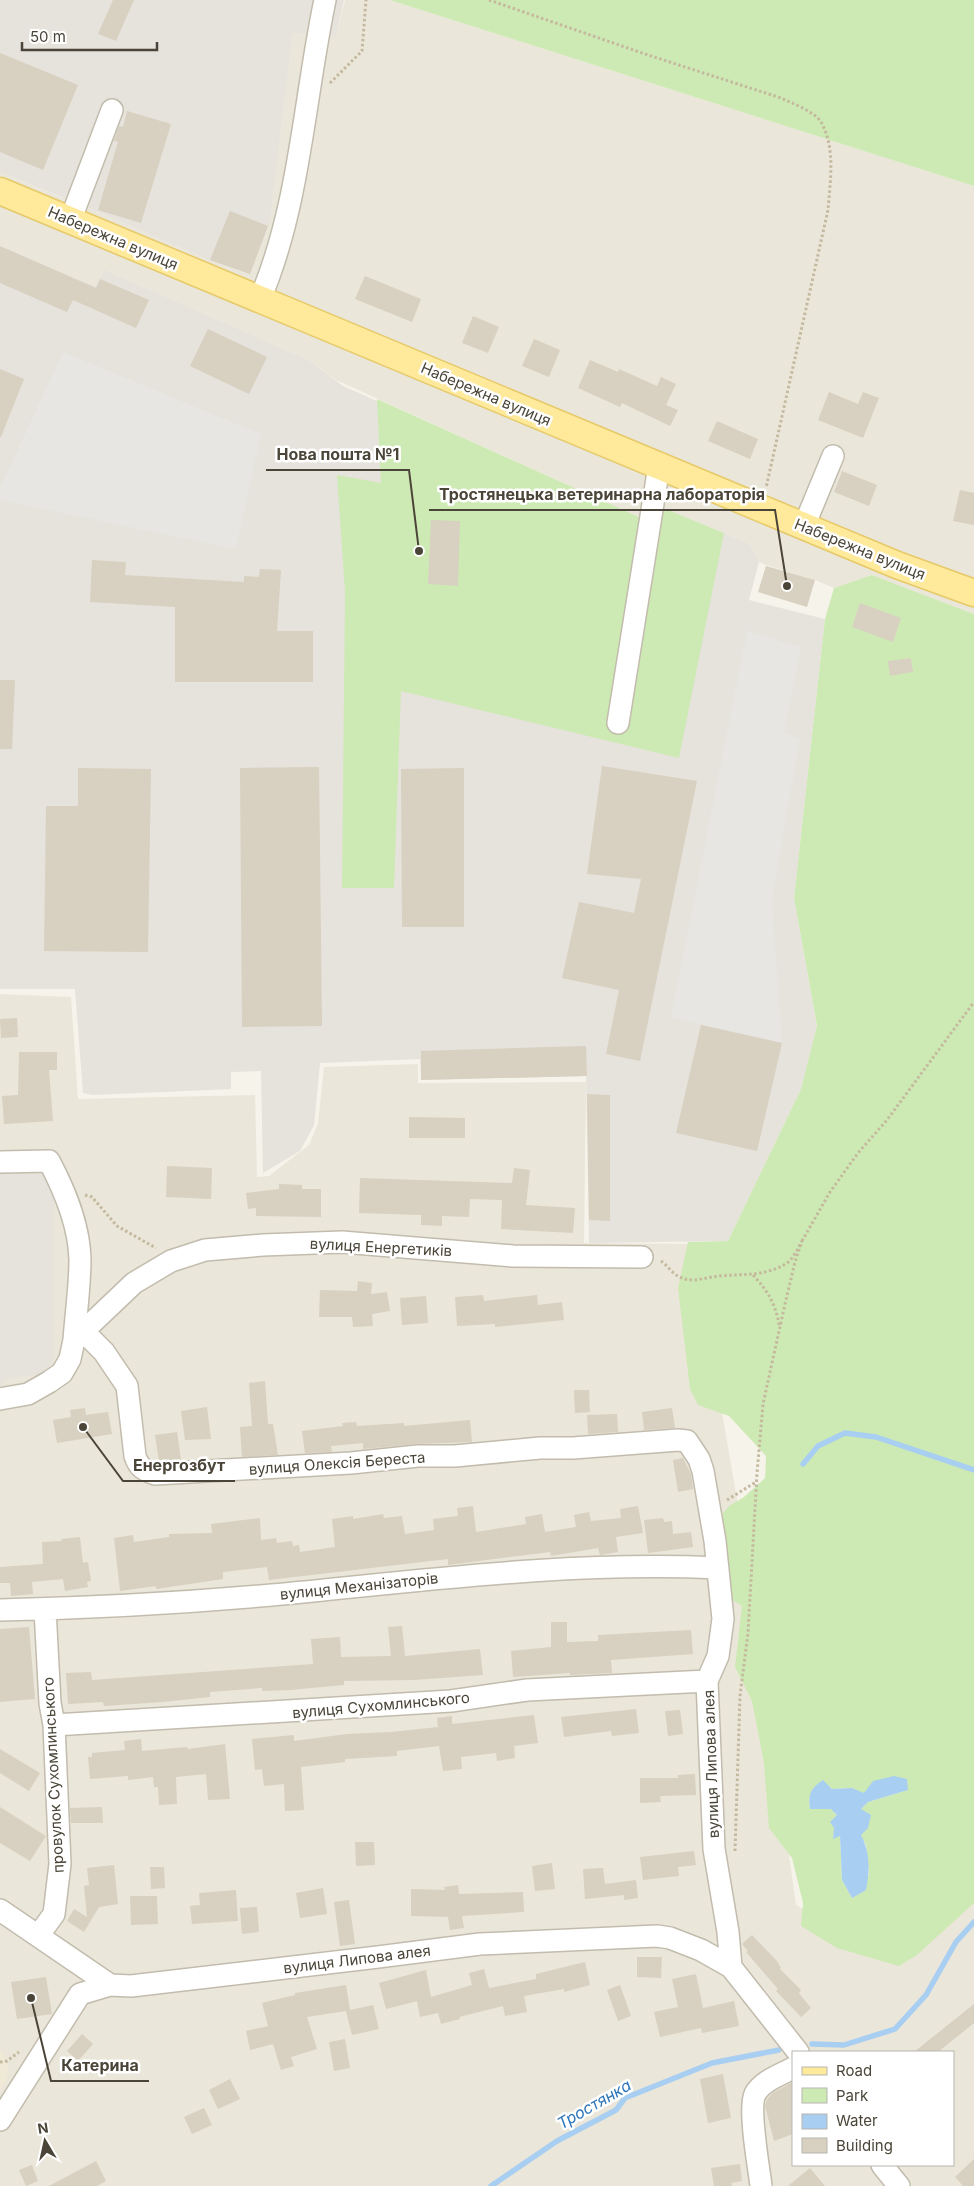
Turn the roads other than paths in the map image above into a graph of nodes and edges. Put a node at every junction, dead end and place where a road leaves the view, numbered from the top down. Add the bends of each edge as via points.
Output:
1 (325, 0) edge
2 (112, 110) dead end
3 (0, 191) edge
4 (70, 220) junction
5 (260, 299) junction
6 (833, 456) dead end
7 (659, 466) junction
8 (804, 526) junction
9 (962, 583) edge
10 (974, 593) edge
11 (618, 723) dead end
12 (0, 1162) edge
13 (642, 1257) road end
14 (79, 1336) junction
15 (0, 1399) edge
16 (718, 1568) junction
17 (45, 1609) junction
18 (0, 1610) edge
19 (708, 1681) junction
20 (54, 1725) junction
21 (0, 1910) edge
22 (38, 1936) junction
23 (731, 1967) junction
24 (110, 1985) junction
25 (797, 2051) edge
26 (792, 2069) edge
27 (0, 2120) edge
28 (883, 2166) edge
29 (761, 2186) edge
30 (899, 2186) edge

1 - 5 street via 296,173 274,266
2 - 4 street
3 - 4 main road, Набережна вулиця
4 - 5 main road, Набережна вулиця
5 - 7 main road, Набережна вулиця
6 - 8 street
7 - 8 main road, Набережна вулиця
7 - 11 street
8 - 9 main road, Набережна вулиця
9 - 10 main road, Набережна вулиця
12 - 14 street via 49,1160 64,1191 73,1217 80,1258
13 - 14 street, вулиця Енергетиків via 513,1256 328,1242 222,1248 171,1262 134,1283
14 - 15 street, вулиця Енергетиків via 62,1373 28,1394
14 - 16 street, вулиця Олексія Береста via 104,1352 127,1386 135,1456 143,1470 155,1474 687,1441 703,1471
16 - 17 street, вулиця Механізаторів via 606,1568 443,1577 160,1604
16 - 19 street via 722,1636
17 - 18 street, вулиця Механізаторів
17 - 20 street, провулок Сухомлинського
19 - 20 street, вулиця Сухомлинського via 527,1690 451,1701
19 - 23 street, вулиця Липова алея via 714,1849
20 - 22 street, провулок Сухомлинського via 60,1864 54,1914
21 - 22 street
22 - 24 street
23 - 24 street, вулиця Липова алея via 670,1938 647,1936 480,1944 132,1986
23 - 25 street, вулиця Липова алея
24 - 27 street via 80,1994
26 - 29 street via 763,2084 754,2095
28 - 30 street

